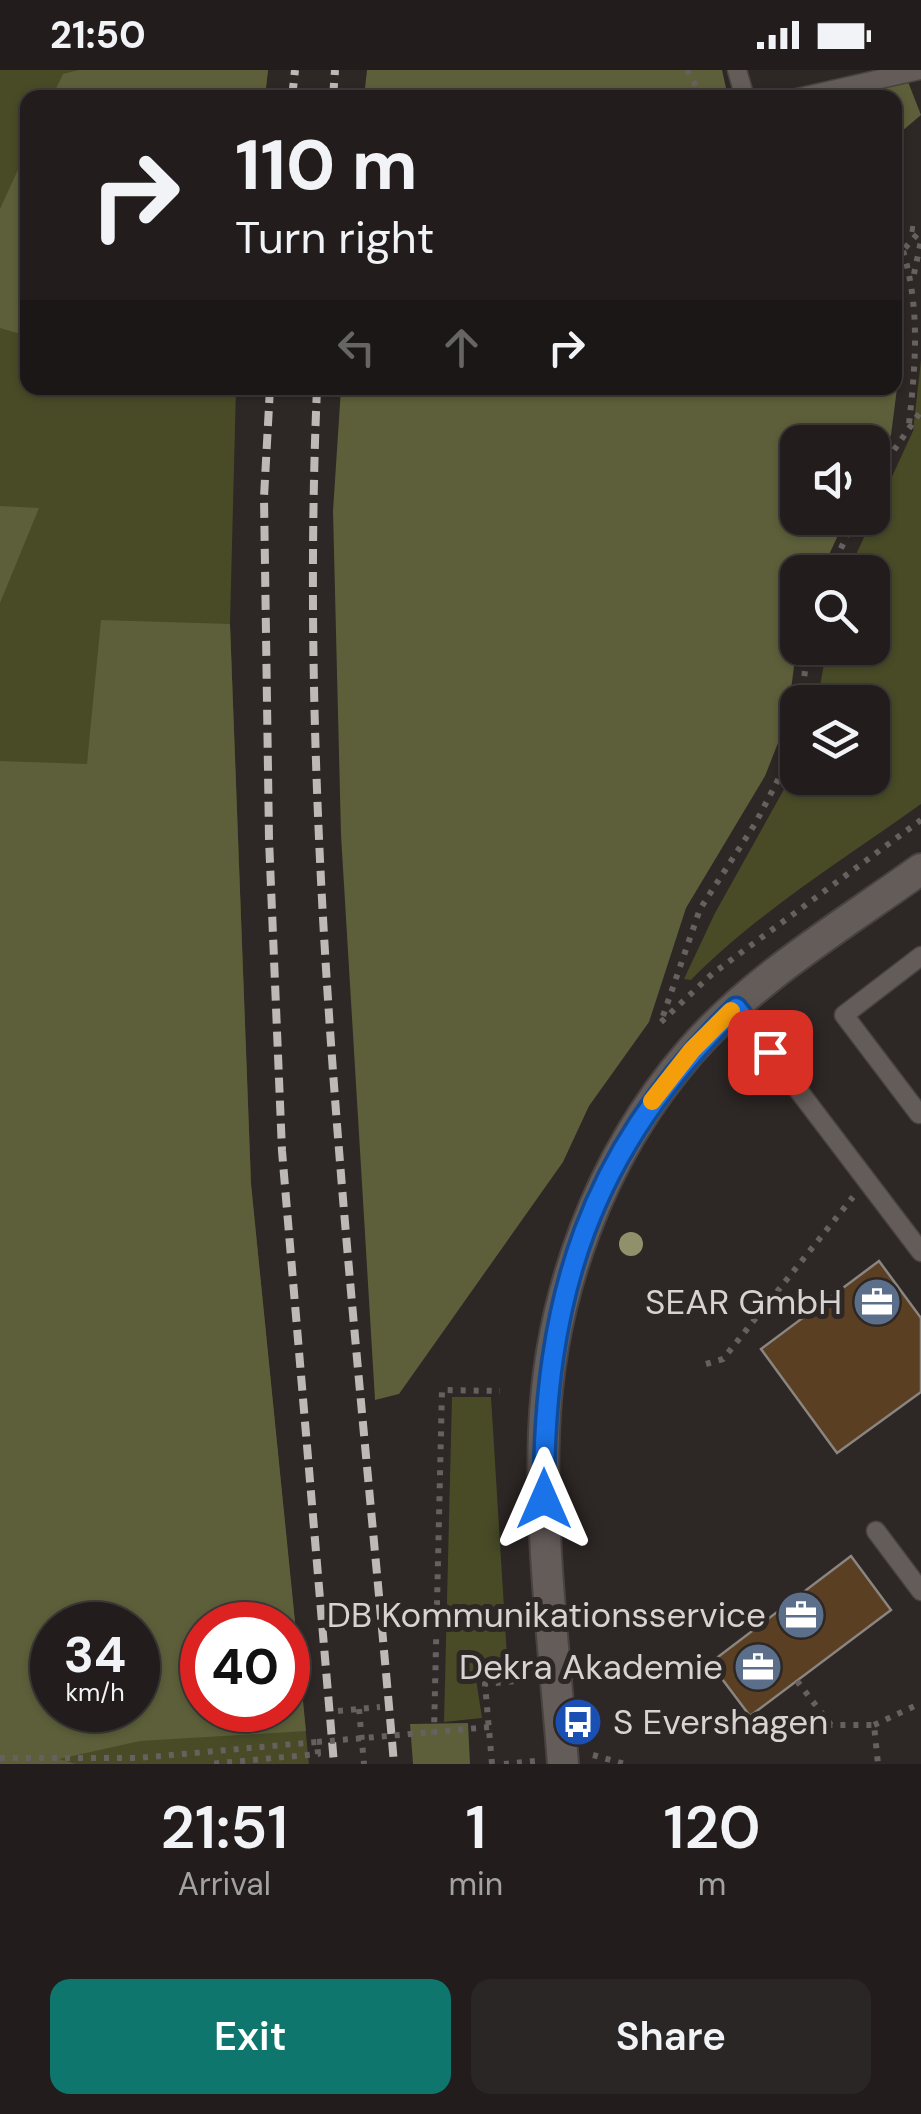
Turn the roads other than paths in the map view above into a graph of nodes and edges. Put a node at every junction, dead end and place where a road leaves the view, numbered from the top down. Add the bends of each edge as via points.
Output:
1 (920, 70) edge
2 (841, 77) edge
3 (814, 90) edge
4 (921, 869) edge
5 (921, 956) edge
6 (736, 1008) junction
7 (919, 1114) edge
8 (921, 1252) edge
9 (876, 1531) dead end
10 (921, 1591) edge
11 (564, 1760) edge

1 - 2 lane
2 - 3 lane
4 - 6 street
5 - 7 lane via 844,1015
6 - 8 lane
6 - 11 street via 692,1050 626,1142 572,1266 557,1325 544,1482
9 - 10 lane

